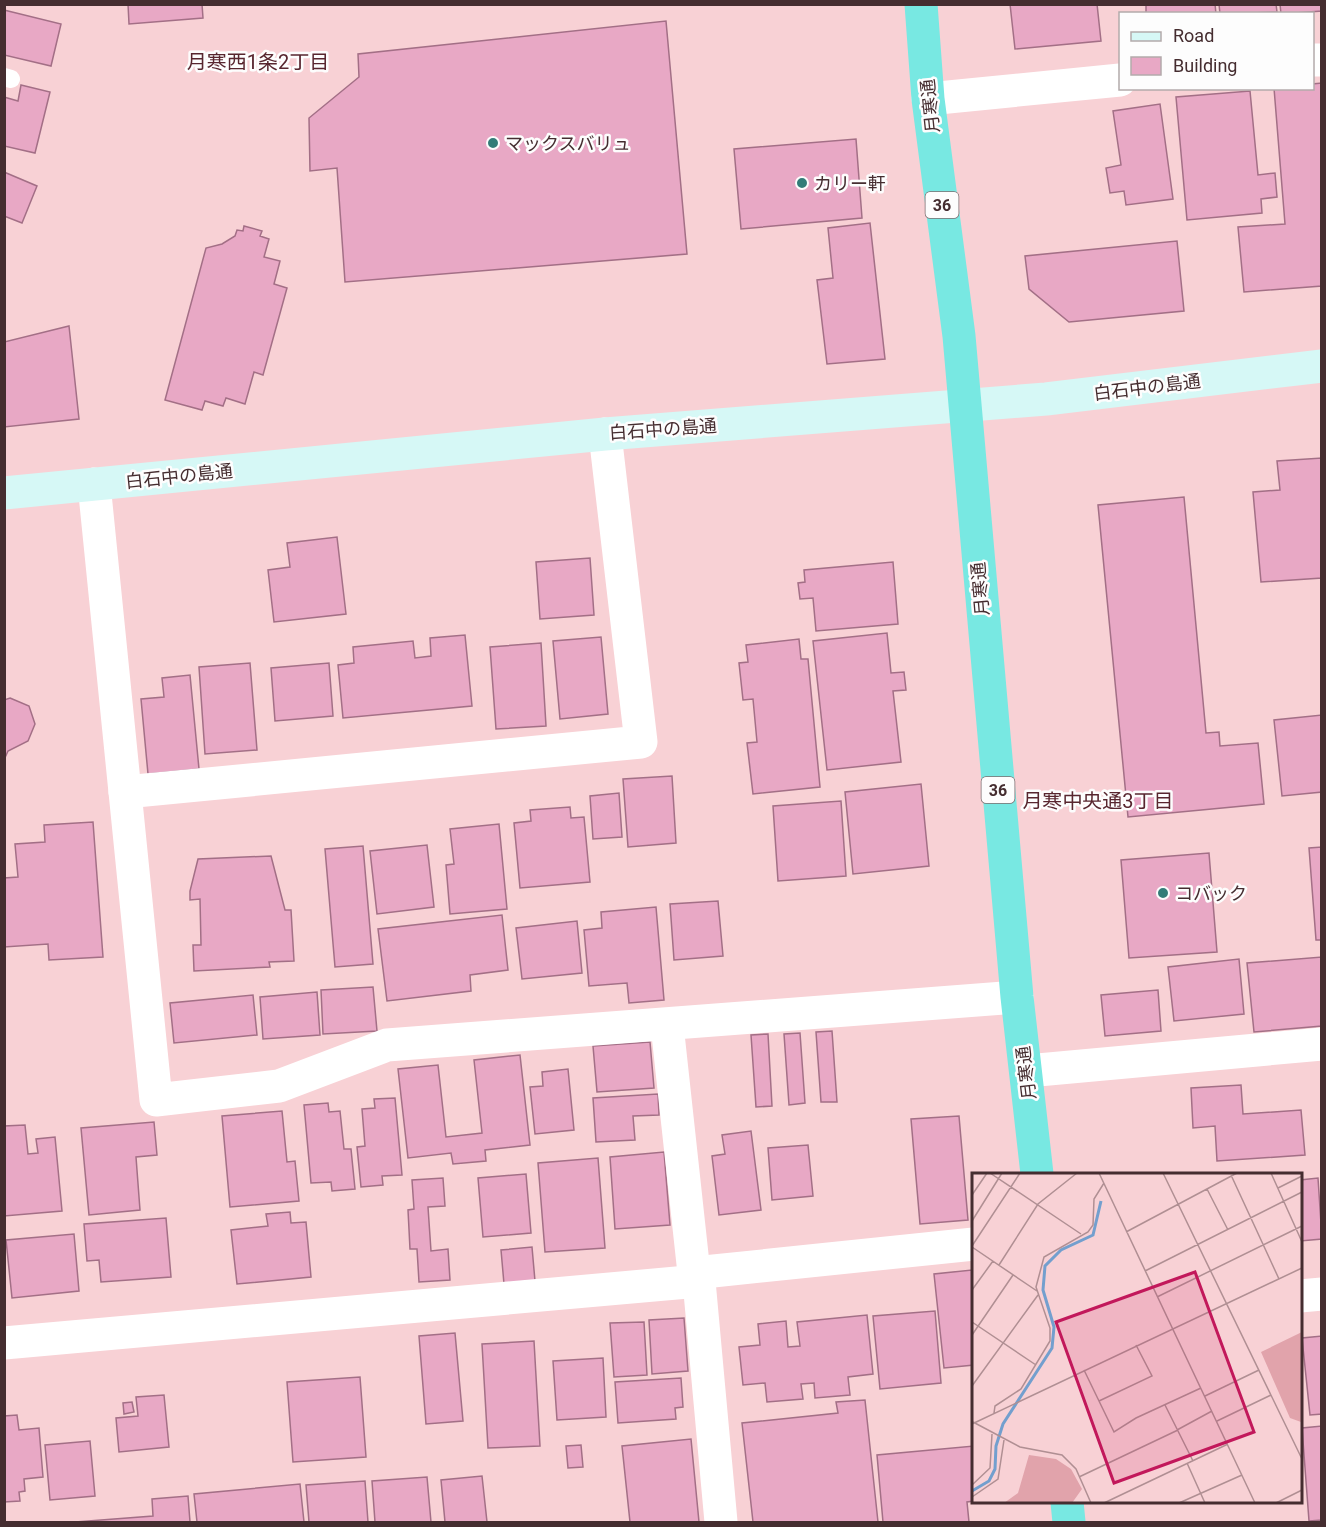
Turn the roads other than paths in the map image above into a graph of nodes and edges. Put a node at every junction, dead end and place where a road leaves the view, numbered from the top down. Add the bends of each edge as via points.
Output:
1 (921, 4) edge
2 (1119, 80) edge
3 (928, 99) junction
4 (1322, 366) edge
5 (965, 406) junction
6 (604, 434) junction
7 (94, 484) junction
8 (4, 493) edge
9 (124, 792) junction
10 (1017, 997) junction
11 (667, 1025) junction
12 (1322, 1044) edge
13 (1027, 1071) junction
14 (1037, 1173) edge
15 (972, 1244) edge
16 (697, 1277) junction
17 (1322, 1294) edge
18 (1302, 1296) edge
19 (4, 1343) edge
20 (1067, 1503) edge
21 (721, 1522) edge
22 (1069, 1522) edge

1 - 3 highway, 月寒通 / 36
2 - 3 street
3 - 5 highway, 月寒通 / 36
4 - 5 street, 白石中の島通
5 - 6 street, 白石中の島通
5 - 10 highway, 月寒通 / 36
6 - 7 street, 白石中の島通
6 - 9 street via 640,742
7 - 8 street, 白石中の島通
7 - 9 street
9 - 11 street via 156,1100 279,1086 387,1045
10 - 11 street
10 - 13 highway, 月寒通 / 36
11 - 16 street
12 - 13 street
13 - 14 highway, 月寒通 / 36
15 - 16 street
16 - 19 street
16 - 21 street
17 - 18 street
20 - 22 highway

